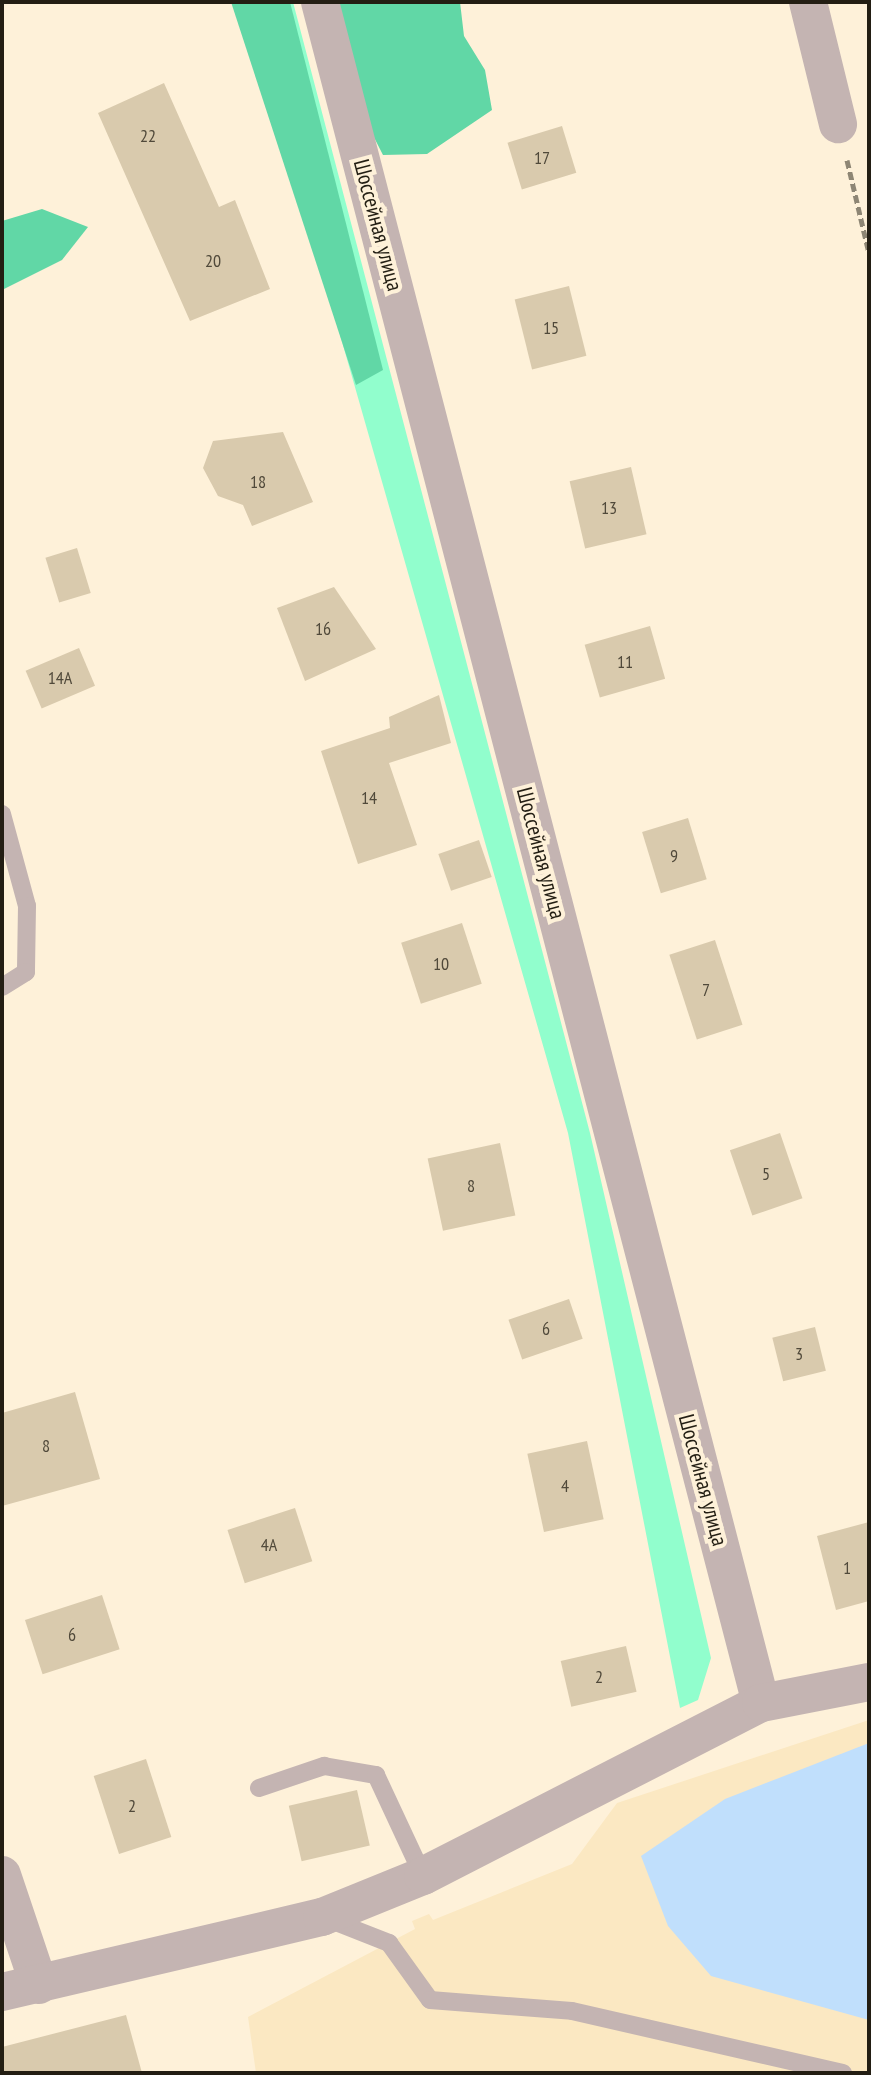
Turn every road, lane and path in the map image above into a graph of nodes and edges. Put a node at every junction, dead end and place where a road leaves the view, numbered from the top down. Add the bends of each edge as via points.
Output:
1 (320, 2) edge
2 (808, 2) edge
3 (838, 124) joint
4 (869, 253) edge
5 (2, 814) edge
6 (2, 987) edge
7 (869, 1682) edge
8 (761, 1703) junction
9 (259, 1788) dead end
10 (2, 1875) edge
11 (423, 1876) junction
12 (322, 1917) junction
13 (39, 1985) junction
14 (2, 1992) edge
15 (843, 2073) edge

1 - 8 street, Шоссейная улица
2 - 3 street
3 - 4 path
5 - 6 lane via 27,906 26,972
7 - 8 street
8 - 11 street
9 - 11 lane via 324,1766 376,1775
10 - 13 street
11 - 12 street
12 - 13 street
12 - 15 lane via 389,1943 430,2000 572,2011
13 - 14 street

